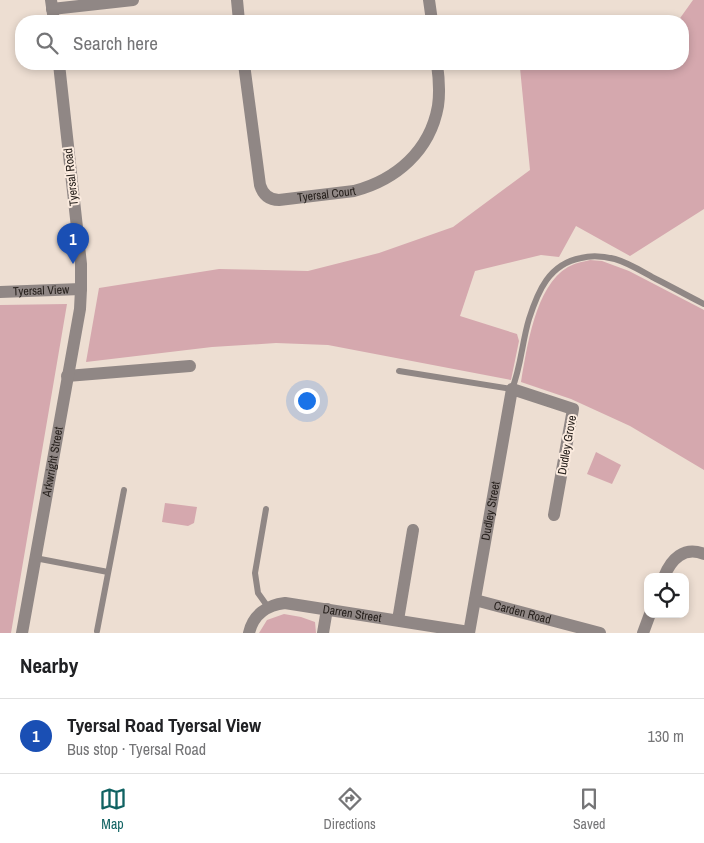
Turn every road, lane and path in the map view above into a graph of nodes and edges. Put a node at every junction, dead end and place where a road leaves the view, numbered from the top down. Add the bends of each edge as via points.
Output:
1 (133, 0) edge
2 (237, 0) edge
3 (429, 0) edge
4 (52, 10) edge
5 (238, 15) edge
6 (431, 15) edge
7 (59, 70) edge
8 (245, 70) edge
9 (437, 70) edge
10 (81, 290) junction
11 (0, 292) edge
12 (704, 304) edge
13 (190, 366) dead end
14 (399, 371) dead end
15 (67, 376) junction
16 (512, 390) junction
17 (124, 490) dead end
18 (266, 509) dead end
19 (554, 515) dead end
20 (413, 530) dead end
21 (704, 554) edge
22 (35, 558) junction
23 (108, 572) junction
24 (666, 573) edge
25 (475, 600) junction
26 (268, 607) junction
27 (327, 609) junction
28 (649, 618) edge
29 (399, 625) edge
30 (97, 631) dead end
31 (469, 632) edge
32 (22, 633) edge
33 (249, 633) edge
34 (323, 633) edge
35 (600, 633) edge
36 (643, 633) edge

1 - 4 street
2 - 5 street
3 - 6 street
7 - 10 street, Tyersal Road via 81,264
8 - 9 street, Tyersal Court via 261,190 270,199 279,200 354,191 401,169 422,145 432,126 439,96
10 - 11 street, Tyersal View
10 - 15 street, Arkwright Street
12 - 16 lane via 616,259 588,256 563,264 552,272 535,302
13 - 15 street
14 - 16 lane
15 - 22 street, Arkwright Street
16 - 19 street, Dudley Grove via 574,409
16 - 25 street, Dudley Street
17 - 23 lane
18 - 26 lane via 256,573 258,593
20 - 29 street
21 - 24 street via 693,551 679,555
22 - 23 lane
22 - 32 street, Arkwright Street
23 - 30 lane
25 - 31 street, Dudley Street
25 - 35 street, Carden Road
26 - 27 street, Darren Street via 285,603
26 - 33 street via 254,620
27 - 29 street, Darren Street
27 - 34 street
28 - 36 street
29 - 31 street, Darren Street

